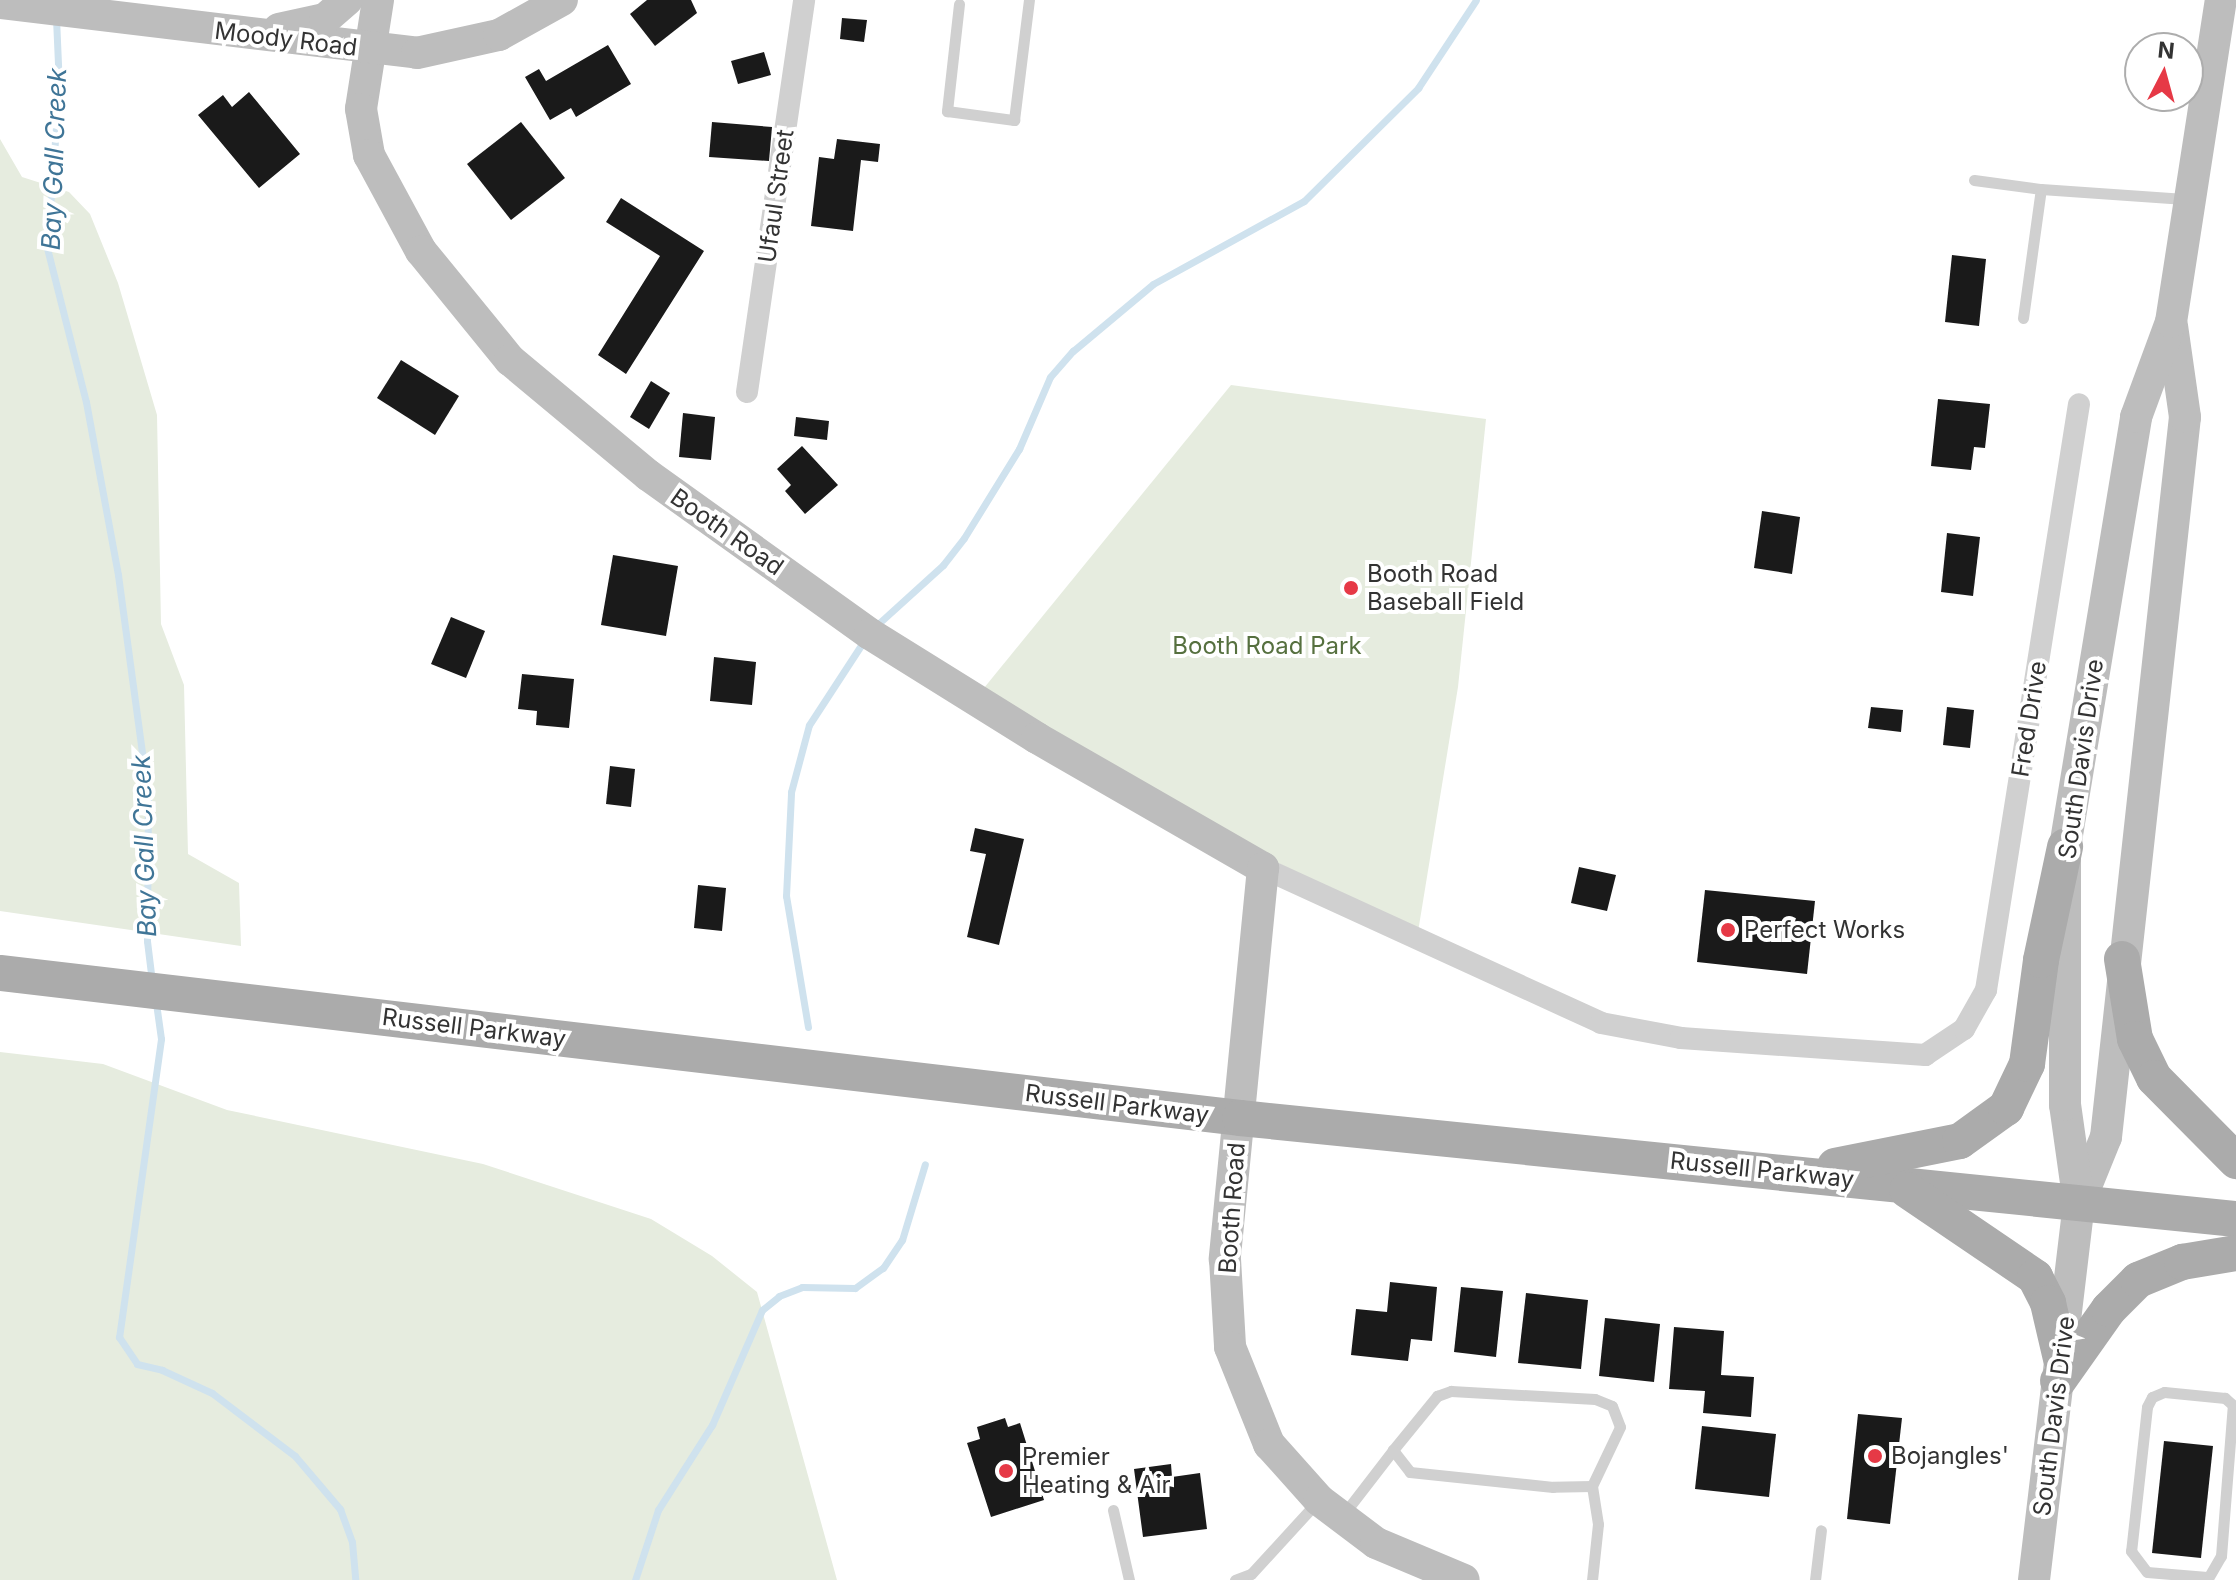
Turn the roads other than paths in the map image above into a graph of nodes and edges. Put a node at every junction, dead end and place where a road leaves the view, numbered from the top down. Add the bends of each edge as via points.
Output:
1 (347, 0) edge
2 (378, 0) edge
3 (562, 0) edge
4 (804, 0) edge
5 (1029, 0) edge
6 (2221, 0) edge
7 (0, 3) edge
8 (959, 4) dead end
9 (246, 33) junction
10 (369, 49) junction
11 (1974, 180) dead end
12 (2041, 189) junction
13 (2190, 200) junction
14 (2023, 318) dead end
15 (2171, 322) junction
16 (747, 392) dead end
17 (2079, 404) dead end
18 (2065, 847) junction
19 (1263, 868) junction
20 (2122, 959) junction
21 (15, 976) edge
22 (1964, 1029) joint
23 (1240, 1118) junction
24 (2236, 1161) edge
25 (1794, 1174) junction
26 (1899, 1185) junction
27 (2079, 1204) junction
28 (2236, 1219) edge
29 (2236, 1253) edge
30 (2059, 1370) junction
31 (1393, 1450) junction
32 (1592, 1486) junction
33 (1113, 1510) dead end
34 (1330, 1510) junction
35 (1821, 1530) dead end
36 (2207, 1579) edge
37 (1129, 1580) edge
38 (1235, 1580) edge
39 (1464, 1580) edge
40 (1592, 1580) edge
41 (1815, 1580) edge
42 (2034, 1580) edge

1 - 9 street via 325,19 308,25
2 - 10 street, Booth Road
3 - 10 street, Moody Road via 499,35 457,47 417,53
4 - 16 street, Ufaul Street
5 - 8 lane via 1014,120 947,111
6 - 13 street, South Davis Drive
7 - 9 street, Moody Road
9 - 10 street, Moody Road
10 - 19 street, Booth Road via 361,109 369,155 421,251 510,360 648,475 870,634
11 - 12 lane
12 - 13 lane
12 - 14 lane
13 - 15 street, South Davis Drive
15 - 18 street, South Davis Drive via 2136,417
15 - 20 street, South Davis Drive via 2185,417
17 - 22 street, Fred Drive via 1986,990
18 - 25 main road via 2041,960 2027,1064 2006,1108 1960,1141
18 - 27 street, South Davis Drive via 2065,1105
19 - 22 street, Booth Road via 1601,1023 1681,1038 1867,1055 1925,1055
19 - 23 street, Booth Road
20 - 24 main road via 2135,1039 2154,1078
20 - 27 street, South Davis Drive via 2106,1137
21 - 23 main road, Russell Parkway
23 - 25 main road, Russell Parkway
23 - 34 street, Booth Road via 1225,1259 1230,1347 1269,1444
25 - 26 main road, Russell Parkway
26 - 27 main road, Russell Parkway
26 - 30 main road via 2035,1277 2048,1303
27 - 28 main road, Russell Parkway
27 - 30 street, South Davis Drive
29 - 30 main road via 2182,1262 2138,1280
30 - 42 street, South Davis Drive
31 - 32 lane via 1410,1472
31 - 32 lane via 1437,1396 1451,1391 1595,1399 1612,1406 1620,1427
31 - 34 lane
32 - 40 lane via 1598,1524
33 - 37 lane
34 - 38 lane via 1251,1574
34 - 39 street, Booth Road via 1376,1543
35 - 41 lane
36 - 36 lane via 2221,1556 2233,1405 2225,1398 2164,1392 2152,1397 2147,1407 2131,1551 2147,1572

